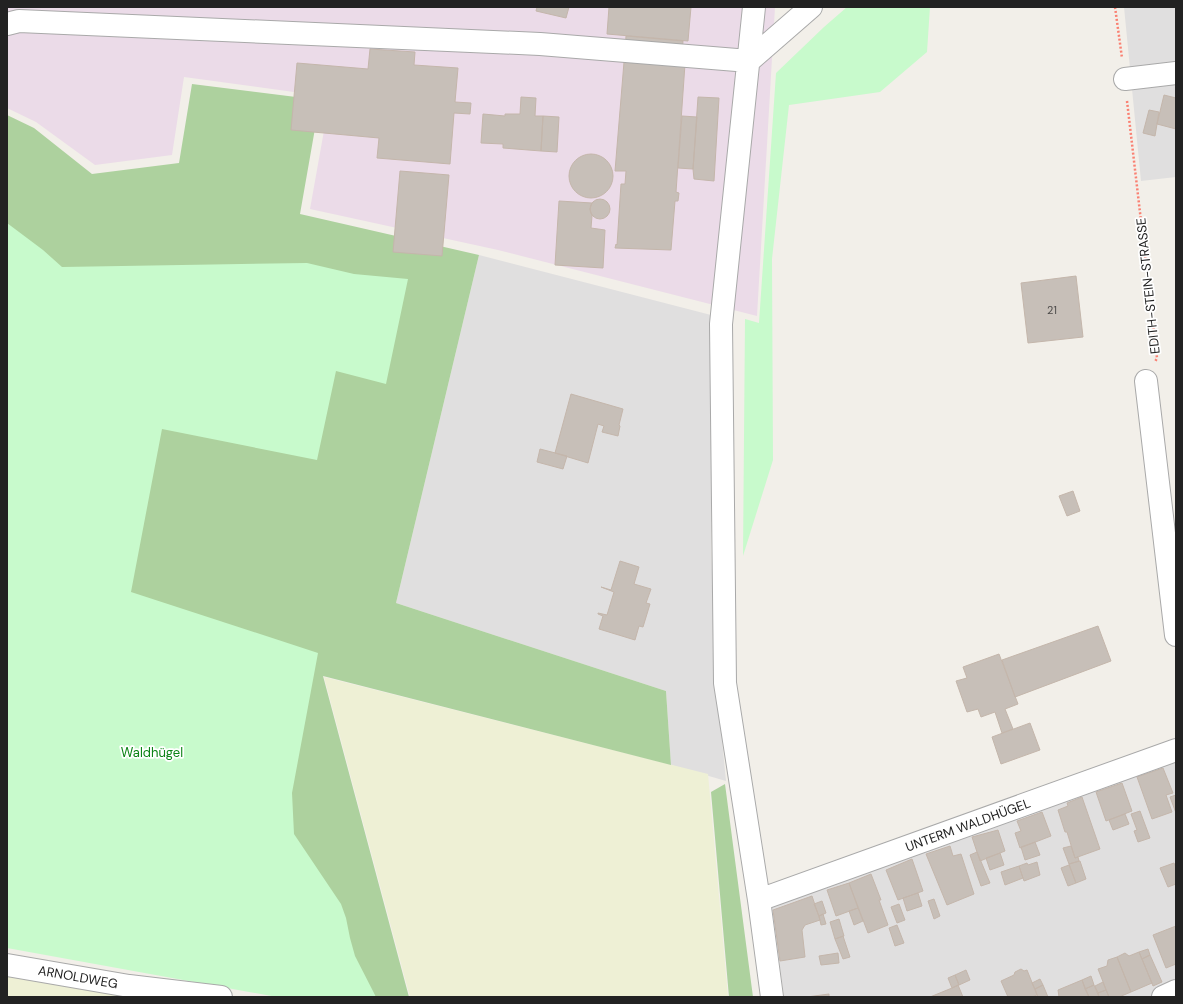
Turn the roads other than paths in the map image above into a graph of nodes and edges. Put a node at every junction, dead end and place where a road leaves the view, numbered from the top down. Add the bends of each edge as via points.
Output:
1 (754, 7) edge
2 (811, 7) edge
3 (7, 24) edge
4 (749, 61) junction
5 (1176, 73) edge
6 (1125, 80) road end
7 (1146, 381) road end
8 (1176, 635) edge
9 (1176, 750) edge
10 (759, 900) junction
11 (7, 965) edge
12 (1176, 991) edge
13 (221, 997) edge
14 (772, 997) edge
15 (1163, 997) edge

1 - 4 street
2 - 4 street
3 - 4 street via 19,21 532,44
4 - 10 street via 721,324 725,683
5 - 6 street
7 - 8 street
9 - 10 street, UNTERM WALDHÜGEL
10 - 14 street
11 - 13 street, ARNOLDWEG via 130,986
12 - 15 street

